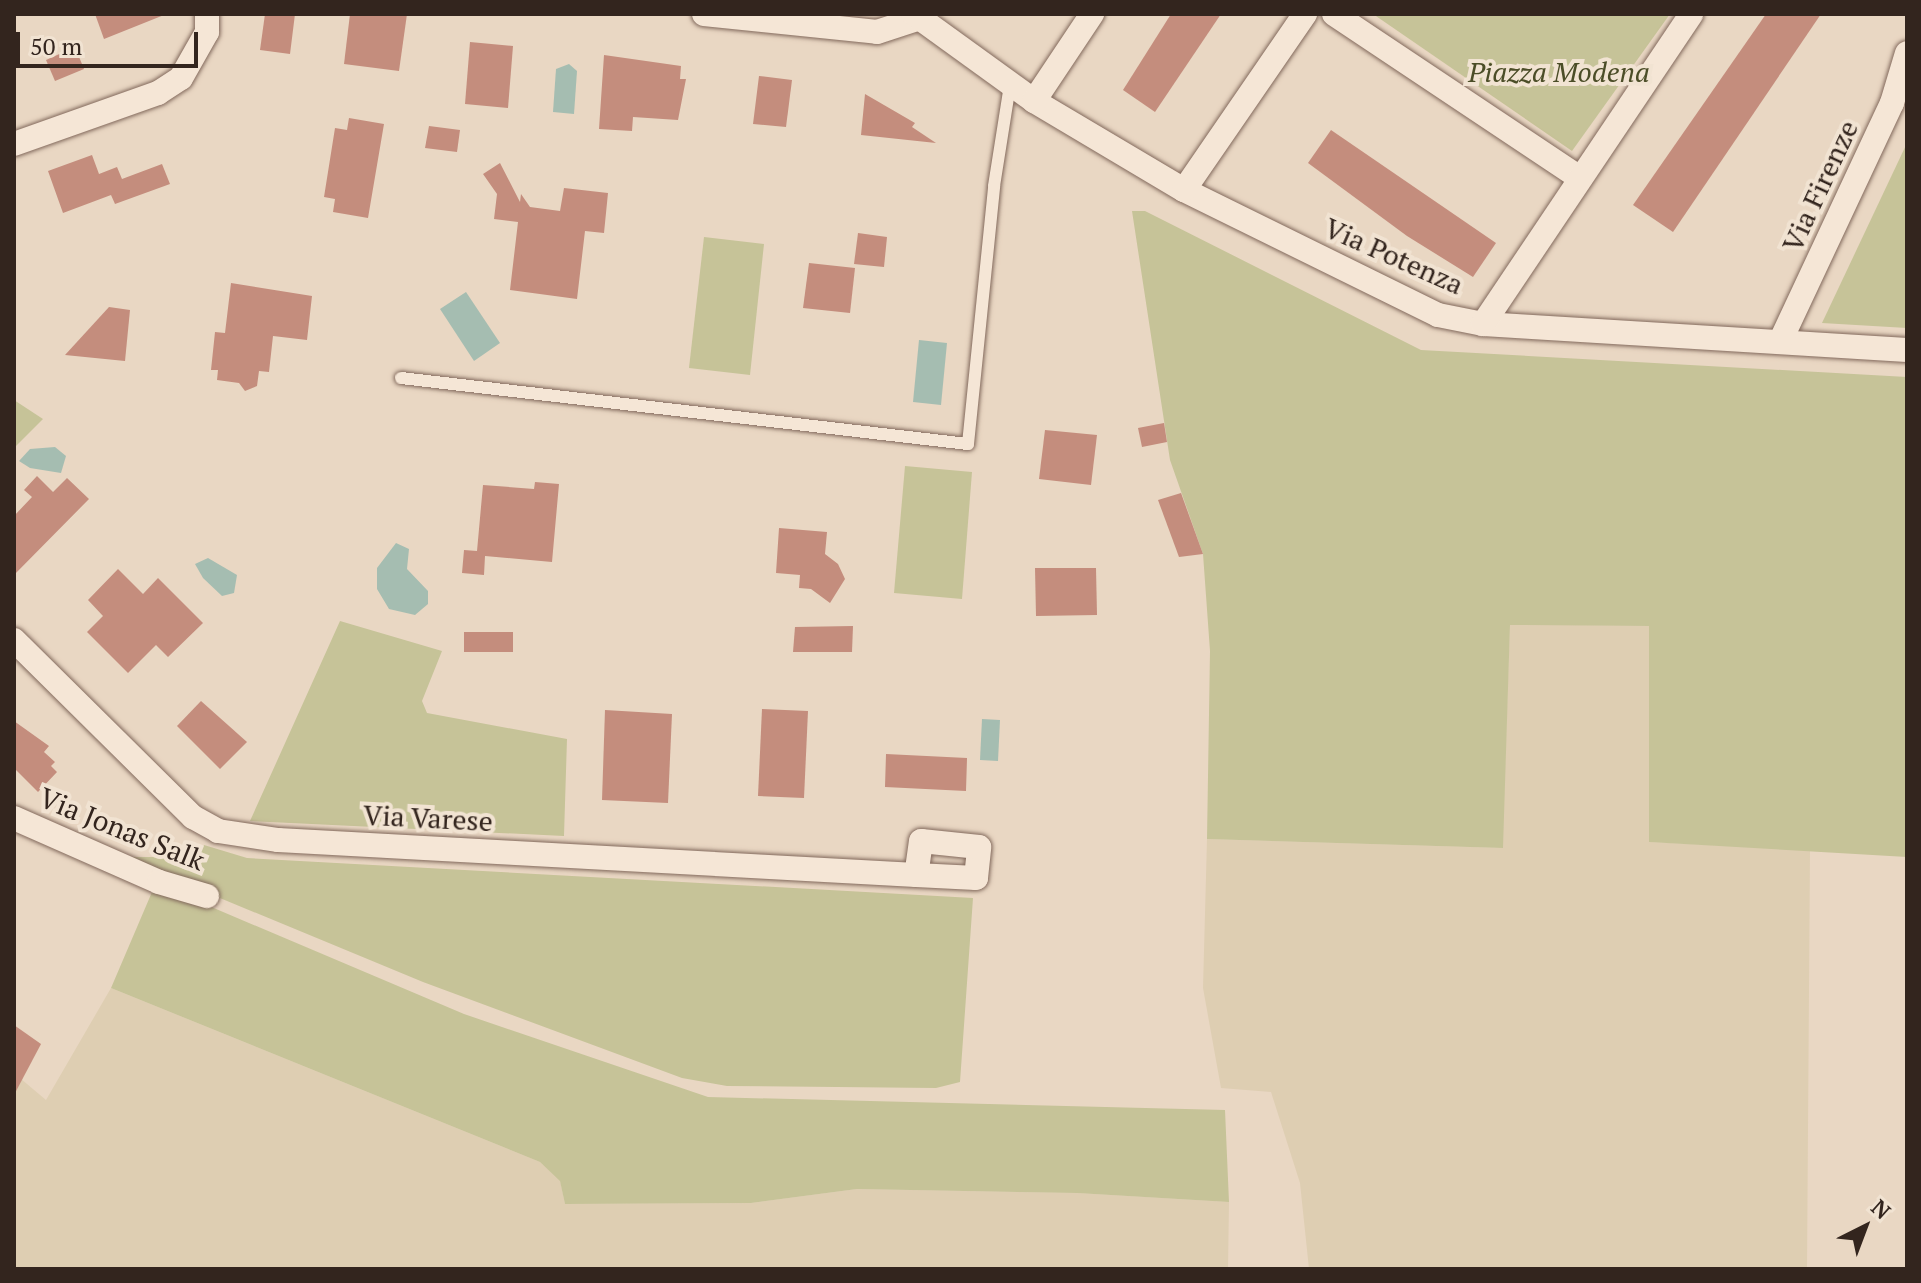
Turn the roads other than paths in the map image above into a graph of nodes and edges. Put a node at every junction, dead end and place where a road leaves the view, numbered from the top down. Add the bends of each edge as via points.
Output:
1 (207, 14) edge
2 (704, 14) edge
3 (1092, 14) edge
4 (1305, 14) edge
5 (1334, 14) edge
6 (1691, 14) edge
7 (917, 16) edge
8 (1907, 53) edge
9 (1010, 85) junction
10 (1034, 101) junction
11 (14, 144) edge
12 (1580, 178) junction
13 (1184, 190) junction
14 (1483, 324) junction
15 (1780, 342) junction
16 (1907, 350) edge
17 (401, 378) dead end
18 (14, 640) edge
19 (14, 818) edge
20 (916, 875) dead end
21 (207, 896) dead end

1 - 11 street via 195,59 181,78 158,93
2 - 7 street, Via Potenza via 877,32
3 - 10 street
4 - 13 street
5 - 12 street
6 - 12 street
7 - 9 street, Via Potenza
8 - 15 street, Via Firenze via 1892,103
9 - 10 street, Via Potenza
9 - 17 lane via 994,186 968,444
10 - 13 street, Via Potenza
12 - 14 street
13 - 14 street, Via Potenza via 1438,315
14 - 15 street, Via Potenza
15 - 16 street, Via Potenza
18 - 20 street, Via Varese via 193,817 218,831 267,839
19 - 21 street, Via Jonas Salk via 159,882

